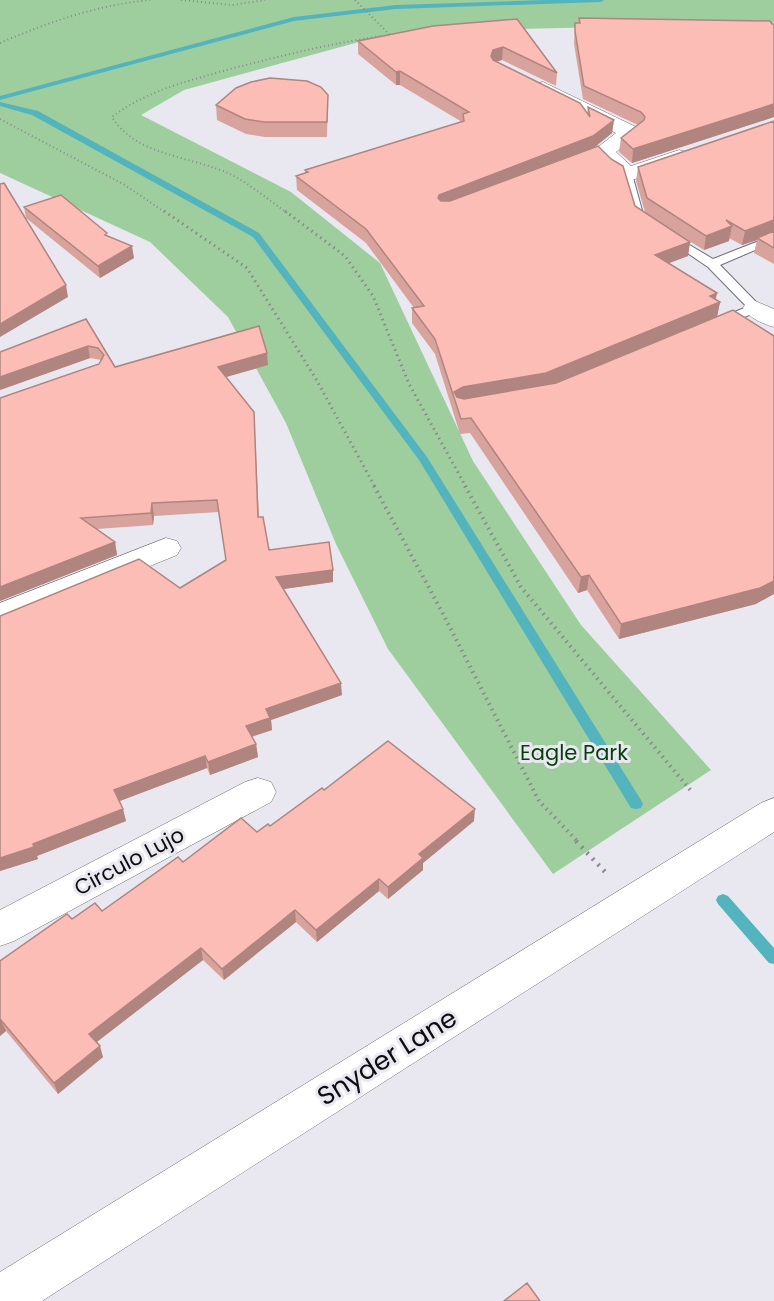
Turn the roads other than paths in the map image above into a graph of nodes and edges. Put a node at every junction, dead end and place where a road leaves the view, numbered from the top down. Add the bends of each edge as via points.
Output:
1 (521, 78) edge
2 (700, 148) edge
3 (627, 174) junction
4 (774, 238) edge
5 (712, 264) junction
6 (764, 314) edge
7 (711, 326) edge
8 (166, 548) dead end
9 (0, 616) edge
10 (258, 792) dead end
11 (774, 813) edge
12 (0, 929) edge
13 (0, 1300) edge

1 - 3 street via 632,132 598,153
2 - 3 street
3 - 5 lane via 638,216
4 - 5 lane
5 - 6 lane
6 - 7 lane
8 - 9 street
10 - 12 street, Circulo Lujo
11 - 13 street, Snyder Lane

